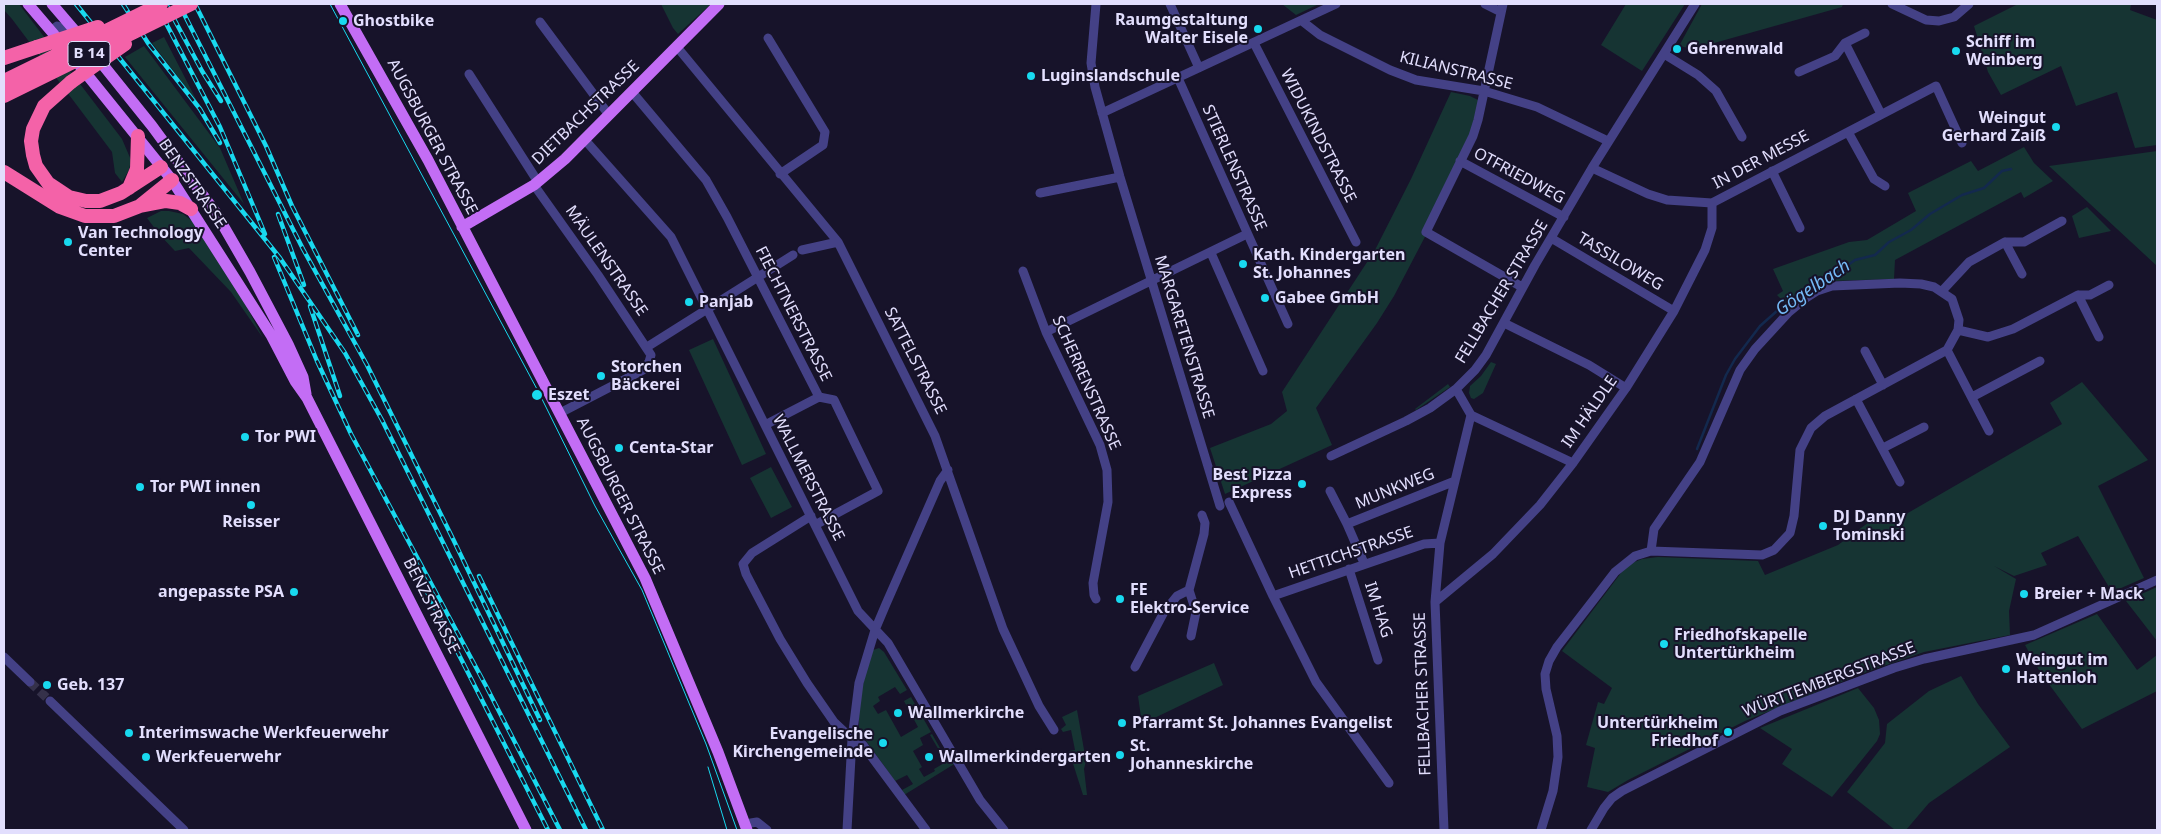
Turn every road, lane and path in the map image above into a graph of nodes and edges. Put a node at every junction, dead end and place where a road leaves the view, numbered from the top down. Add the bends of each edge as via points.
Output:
1 (28, 4) edge
2 (52, 4) edge
3 (161, 4) edge
4 (191, 4) edge
5 (340, 4) edge
6 (719, 4) edge
7 (1096, 4) edge
8 (1170, 4) edge
9 (1336, 4) edge
10 (1485, 4) edge
11 (1695, 4) edge
12 (1892, 4) edge
13 (1969, 4) edge
14 (1502, 8) edge
15 (146, 11) junction
16 (174, 12) junction
17 (1302, 21) junction
18 (540, 22) dead end
19 (52, 32) junction
20 (1865, 33) dead end
21 (79, 35) junction
22 (768, 38) dead end
23 (1254, 43) junction
24 (1845, 43) junction
25 (677, 47) junction
26 (1664, 54) junction
27 (4, 58) edge
28 (49, 66) junction
29 (1199, 68) junction
30 (1799, 72) dead end
31 (86, 74) junction
32 (469, 74) dead end
33 (1178, 78) junction
34 (4, 80) edge
35 (4, 88) edge
36 (1484, 91) junction
37 (632, 92) junction
38 (4, 96) edge
39 (1102, 113) junction
40 (1881, 114) junction
41 (609, 115) junction
42 (152, 126) junction
43 (1848, 132) junction
44 (138, 136) junction
45 (1742, 136) dead end
46 (585, 140) junction
47 (1608, 141) junction
48 (1962, 143) dead end
49 (1460, 161) junction
50 (180, 163) junction
51 (162, 167) junction
52 (1592, 168) junction
53 (1772, 171) junction
54 (4, 172) edge
55 (780, 174) junction
56 (1120, 177) junction
57 (172, 180) junction
58 (536, 183) junction
59 (1885, 186) dead end
60 (128, 188) junction
61 (1040, 193) dead end
62 (1712, 203) junction
63 (140, 206) junction
64 (191, 209) junction
65 (1564, 217) junction
66 (2062, 221) dead end
67 (462, 227) junction
68 (1800, 228) dead end
69 (1246, 234) junction
70 (1551, 238) junction
71 (838, 242) junction
72 (1356, 242) dead end
73 (2005, 242) junction
74 (802, 250) dead end
75 (1211, 253) junction
76 (793, 255) dead end
77 (1023, 271) dead end
78 (2022, 274) dead end
79 (757, 278) junction
80 (1151, 280) junction
81 (2109, 285) dead end
82 (1522, 288) junction
83 (1942, 291) junction
84 (2078, 295) junction
85 (707, 308) junction
86 (1674, 311) junction
87 (1504, 323) junction
88 (1288, 324) dead end
89 (1958, 330) junction
90 (1046, 332) junction
91 (2099, 337) dead end
92 (1947, 350) junction
93 (649, 351) junction
94 (1865, 351) dead end
95 (2040, 361) dead end
96 (1263, 371) dead end
97 (1883, 384) junction
98 (1626, 388) junction
99 (1456, 389) junction
100 (1972, 397) junction
101 (307, 398) junction
102 (819, 398) junction
103 (1856, 399) junction
104 (560, 413) junction
105 (1471, 415) junction
106 (765, 424) junction
107 (1924, 427) dead end
108 (1989, 431) dead end
109 (1883, 448) junction
110 (1332, 456) dead end
111 (1573, 463) junction
112 (948, 470) junction
113 (1455, 481) junction
114 (1900, 482) dead end
115 (1330, 491) dead end
116 (1202, 515) dead end
117 (811, 516) junction
118 (1347, 524) junction
119 (815, 525) junction
120 (1440, 543) junction
121 (1650, 551) junction
122 (1364, 563) junction
123 (1349, 569) junction
124 (2157, 580) edge
125 (1189, 590) junction
126 (1273, 596) junction
127 (1096, 599) dead end
128 (1435, 602) junction
129 (875, 630) junction
130 (1191, 636) dead end
131 (4, 658) edge
132 (1378, 660) dead end
133 (1135, 667) dead end
134 (30, 682) tunnel mouth
135 (50, 701) tunnel mouth
136 (1054, 730) dead end
137 (852, 739) junction
138 (1389, 782) dead end
139 (746, 827) edge
140 (184, 830) edge
141 (526, 830) edge
142 (767, 830) edge
143 (847, 830) edge
144 (926, 830) edge
145 (1004, 830) edge
146 (1444, 830) edge
147 (1541, 830) edge
148 (1591, 830) edge

1 - 19 main road, BENZSTRASSE
2 - 21 main road, BENZSTRASSE
3 - 15 highway, B 14, bridge
4 - 16 highway, B 14, bridge
5 - 67 main road, AUGSBURGER STRASSE
6 - 25 main road, DIETBACHSTRASSE
7 - 39 street, MARGARETENSTRASSE via 1091,63
8 - 29 street
9 - 17 street
10 - 14 street
11 - 26 street, FELLBACHER STRASSE
12 - 13 street via 1926,20 1939,22 1954,17
14 - 36 street
15 - 27 highway, B 14, bridge
15 - 34 highway, B 14, bridge
16 - 38 highway, B 14, bridge
16 - 60 highway, B 14, bridge via 70,82 44,106 36,119 32,135 36,166 54,188 69,197 86,201 100,201
17 - 23 street
17 - 36 street, KILIANSTRASSE via 1320,35 1416,80
18 - 41 street
19 - 21 street via 60,26
19 - 28 street via 55,52
19 - 31 main road, BENZSTRASSE
20 - 24 street
21 - 42 main road, BENZSTRASSE
22 - 55 street via 825,132 823,145
23 - 29 street
23 - 72 street, WIDUKINDSTRASSE
24 - 30 street via 1835,56
24 - 40 street
25 - 37 main road, DIETBACHSTRASSE
25 - 55 street, SATTELSTRASSE
26 - 45 street via 1698,75 1716,91
26 - 47 street, FELLBACHER STRASSE
28 - 31 street via 68,64
28 - 35 street
29 - 33 street
31 - 44 main road, BENZSTRASSE
32 - 58 street, MÄULENSTRASSE
33 - 39 street
33 - 69 street, STIERLENSTRASSE
36 - 47 street, KILIANSTRASSE via 1537,107
36 - 49 street via 1473,136
37 - 41 main road, DIETBACHSTRASSE
37 - 79 street, FIECHTNERSTRASSE via 706,180
39 - 56 street, MARGARETENSTRASSE
40 - 43 street, IN DER MESSE
40 - 48 street, IN DER MESSE via 1936,86
41 - 46 main road, DIETBACHSTRASSE
42 - 44 main road via 150,139
42 - 50 main road, BENZSTRASSE
43 - 53 street, IN DER MESSE
43 - 59 street via 1874,179
44 - 51 main road, BENZSTRASSE
44 - 60 highway via 137,169
46 - 58 main road, DIETBACHSTRASSE
46 - 85 street, WALLMERSTRASSE via 671,237
47 - 52 street, FELLBACHER STRASSE
49 - 65 street, OTFRIEDWEG
49 - 82 street via 1426,232
50 - 51 main road
50 - 57 main road
50 - 101 main road, BENZSTRASSE via 216,213 254,280 297,361
51 - 57 main road, BENZSTRASSE
51 - 60 highway
52 - 62 street, IN DER MESSE via 1667,200
52 - 65 street, FELLBACHER STRASSE
53 - 62 street, IN DER MESSE
53 - 68 street
54 - 63 highway via 60,207 80,215 109,216
55 - 71 street, SATTELSTRASSE
56 - 61 street
56 - 80 street, MARGARETENSTRASSE
57 - 63 highway
57 - 64 main road, BENZSTRASSE
58 - 67 main road, DIETBACHSTRASSE
58 - 93 street, MÄULENSTRASSE
62 - 86 street, IM HÄLDLE via 1712,228 1705,250
63 - 64 highway via 169,201
64 - 101 main road, BENZSTRASSE
65 - 70 street, FELLBACHER STRASSE
66 - 73 street via 2024,242
67 - 104 main road, AUGSBURGER STRASSE
69 - 75 street
69 - 88 street, STIERLENSTRASSE
70 - 82 street, FELLBACHER STRASSE
70 - 86 street, TASSILOWEG
71 - 74 street
71 - 112 street, SATTELSTRASSE via 935,436
73 - 78 street
73 - 83 street via 1969,262
75 - 80 street
75 - 96 street
76 - 79 street
77 - 90 street, SCHERRENSTRASSE
79 - 85 street
79 - 102 street, FIECHTNERSTRASSE
80 - 90 street
80 - 126 street, MARGARETENSTRASSE via 1225,504
81 - 84 street via 2090,295
82 - 87 street, FELLBACHER STRASSE
83 - 89 street via 1952,299 1956,308
83 - 121 street via 1921,284 1832,286 1818,291 1789,312 1740,370 1700,462 1654,530
84 - 89 street via 2013,329 1988,337
84 - 91 street
85 - 93 street
85 - 106 street, WALLMERSTRASSE
86 - 98 street, IM HÄLDLE
87 - 98 street via 1589,365
87 - 99 street, FELLBACHER STRASSE via 1476,370
89 - 92 street
90 - 127 street, SCHERRENSTRASSE via 1100,445 1106,470 1108,502 1093,583
92 - 97 street
92 - 100 street
93 - 104 street via 649,362 643,370
94 - 97 street
95 - 100 street
97 - 103 street
98 - 111 street, IM HÄLDLE
99 - 105 street
99 - 110 street, FELLBACHER STRASSE via 1406,422
100 - 108 street
101 - 141 main road, BENZSTRASSE
102 - 106 street
102 - 119 street, FIECHTNERSTRASSE via 834,400 878,491
103 - 109 street
103 - 121 street via 1810,428 1800,450 1790,533 1774,550 1762,555
104 - 139 main road, AUGSBURGER STRASSE via 655,601
105 - 111 street
105 - 113 street, FELLBACHER STRASSE
106 - 117 street, WALLMERSTRASSE
107 - 109 street
109 - 114 street
111 - 128 street, IM HÄLDLE via 1540,505 1493,554
112 - 129 street via 940,481
112 - 136 street, SATTELSTRASSE via 1003,629 1039,706
113 - 118 street, MUNKWEG
113 - 120 street, FELLBACHER STRASSE
115 - 118 street, IM HAG
116 - 125 street via 1204,534
117 - 119 street, WALLMERSTRASSE
117 - 137 street via 752,554 743,564 780,639 806,682 834,722
118 - 122 street, IM HAG
119 - 129 street, WALLMERSTRASSE via 858,611
120 - 122 street, HETTICHSTRASSE via 1424,544
120 - 128 street, FELLBACHER STRASSE
121 - 147 street via 1635,556 1615,572 1549,661 1545,674 1546,689 1558,757 1553,791
122 - 123 street, HETTICHSTRASSE
123 - 126 street, HETTICHSTRASSE
123 - 132 street, IM HAG
124 - 148 street, WÜRTTEMBERGSTRASSE via 2034,635 1894,668 1773,714 1612,798
125 - 130 street via 1196,612
125 - 133 street via 1177,596 1164,612
126 - 138 street, MARGARETENSTRASSE via 1316,682
128 - 146 street, FELLBACHER STRASSE
129 - 137 street via 859,684
129 - 145 street, WALLMERSTRASSE via 888,643 980,800
131 - 134 street
135 - 140 street
137 - 143 street
137 - 144 street via 863,745
139 - 142 street via 757,822

